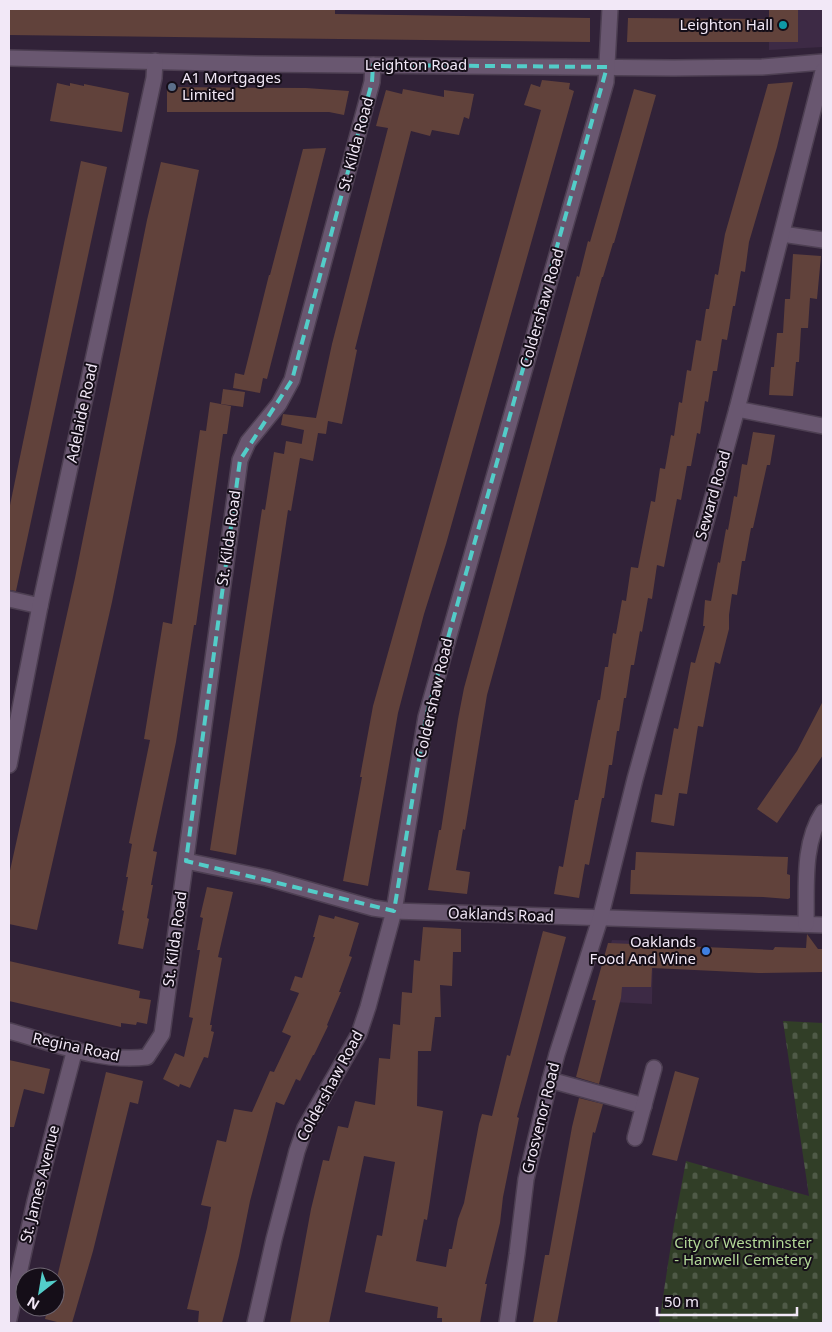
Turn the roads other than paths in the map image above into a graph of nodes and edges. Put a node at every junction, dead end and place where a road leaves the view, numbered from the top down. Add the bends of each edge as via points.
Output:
1 (610, 9) edge
2 (9, 58) edge
3 (155, 62) junction
4 (823, 62) edge
5 (373, 65) junction
6 (607, 67) junction
7 (823, 71) edge
8 (782, 234) junction
9 (823, 240) edge
10 (738, 409) junction
11 (823, 426) edge
12 (9, 599) edge
13 (40, 606) junction
14 (9, 766) edge
15 (823, 812) edge
16 (186, 861) junction
17 (394, 911) junction
18 (600, 919) junction
19 (806, 924) junction
20 (823, 925) edge
21 (9, 1031) edge
22 (162, 1034) joint
23 (74, 1049) junction
24 (654, 1068) dead end
25 (550, 1080) junction
26 (644, 1106) junction
27 (635, 1138) dead end
28 (9, 1319) edge
29 (256, 1323) edge
30 (507, 1323) edge

1 - 6 street, Coldershaw Road
2 - 3 street, Leighton Road
3 - 5 street, Leighton Road
3 - 13 street, Adelaide Road
4 - 6 street, Leighton Road via 762,67
5 - 6 street, Leighton Road
5 - 16 street, St. Kilda Road via 372,82 292,380 280,404 248,442 240,460
6 - 17 street, Coldershaw Road via 606,82 426,717
7 - 8 street, Seward Road
8 - 9 street
8 - 10 street, Seward Road
10 - 11 street
10 - 18 street, Seward Road via 635,779
12 - 13 street
13 - 14 street, Adelaide Road
15 - 19 street via 815,824 810,842
16 - 17 street, Oaklands Road
16 - 22 street, St. Kilda Road
17 - 18 street, Oaklands Road
17 - 29 street, Coldershaw Road via 359,1034 305,1128 297,1151
18 - 19 street, Oaklands Road
18 - 25 street, Grosvenor Road
19 - 20 street, Oaklands Road
21 - 23 street, Regina Road
22 - 23 street, Regina Road via 147,1057 132,1059
23 - 28 street, St. James Avenue
24 - 26 street
25 - 26 street
25 - 30 street, Grosvenor Road via 526,1179
26 - 27 street

